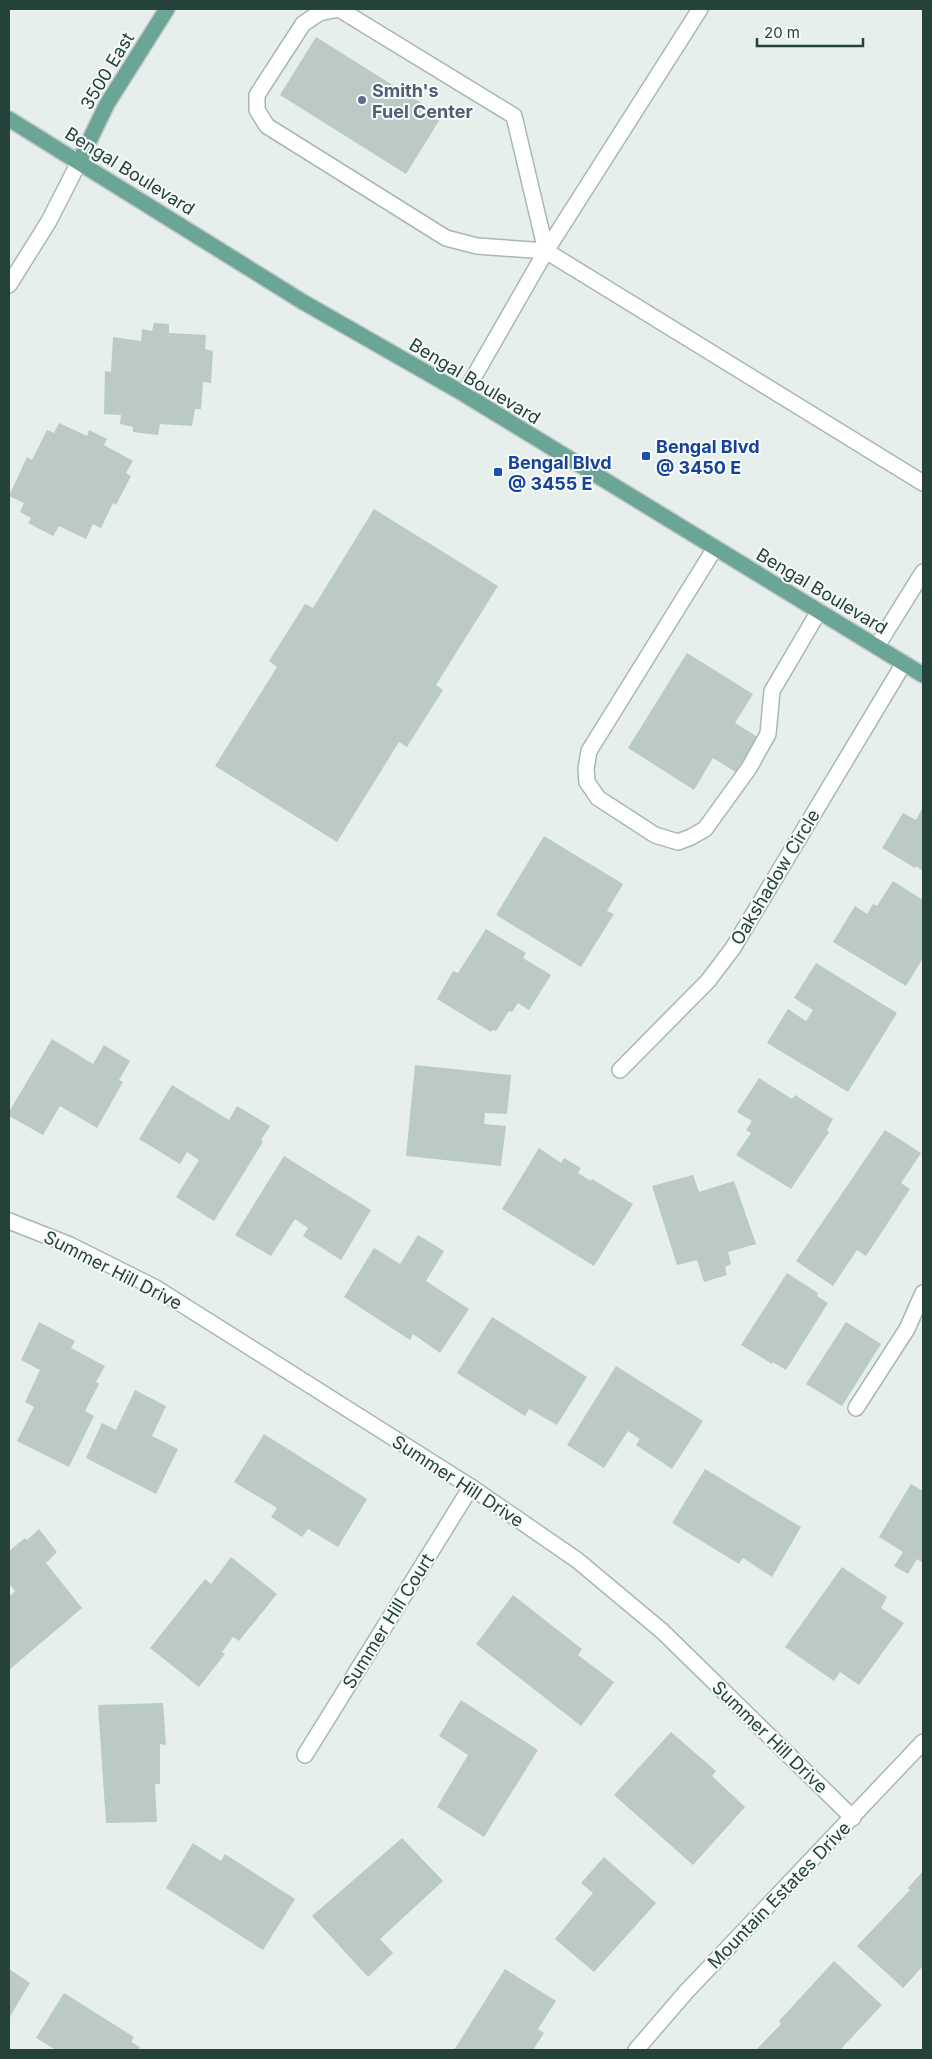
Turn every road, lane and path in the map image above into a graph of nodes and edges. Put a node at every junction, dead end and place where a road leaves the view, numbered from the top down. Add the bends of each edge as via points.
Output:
1 (167, 9) edge
2 (700, 9) edge
3 (9, 119) edge
4 (80, 162) junction
5 (546, 251) junction
6 (9, 285) edge
7 (464, 394) junction
8 (923, 482) edge
9 (715, 548) junction
10 (923, 572) edge
11 (819, 611) junction
12 (876, 646) junction
13 (904, 663) junction
14 (923, 675) edge
15 (620, 1070) dead end
16 (9, 1221) edge
17 (923, 1293) edge
18 (856, 1408) dead end
19 (471, 1487) junction
20 (923, 1742) edge
21 (305, 1755) dead end
22 (853, 1818) junction
23 (636, 2050) edge

1 - 4 main road, 3500 East via 107,104
2 - 5 street
3 - 4 main road, Bengal Boulevard
4 - 6 street, 3500 East via 49,221
4 - 7 main road, Bengal Boulevard via 327,316
5 - 5 street via 477,246 446,238 267,126 257,110 257,95 303,24 318,13 339,9 514,116
5 - 7 street
5 - 8 street
7 - 9 main road, Bengal Boulevard
9 - 11 main road, Bengal Boulevard
9 - 11 street via 589,752 587,782 598,798 655,835 678,842 705,829 749,768 768,734 772,691
10 - 12 street
11 - 12 main road, Bengal Boulevard
12 - 13 main road, Bengal Boulevard
13 - 14 main road, Bengal Boulevard
13 - 15 street, Oakshadow Circle via 733,948 708,981
16 - 19 street, Summer Hill Drive via 70,1245 156,1288
17 - 18 street via 907,1329
19 - 21 street, Summer Hill Court
19 - 22 street, Summer Hill Drive via 577,1560 662,1632
20 - 22 street, Mountain Estates Drive
22 - 23 street, Mountain Estates Drive via 686,1992

